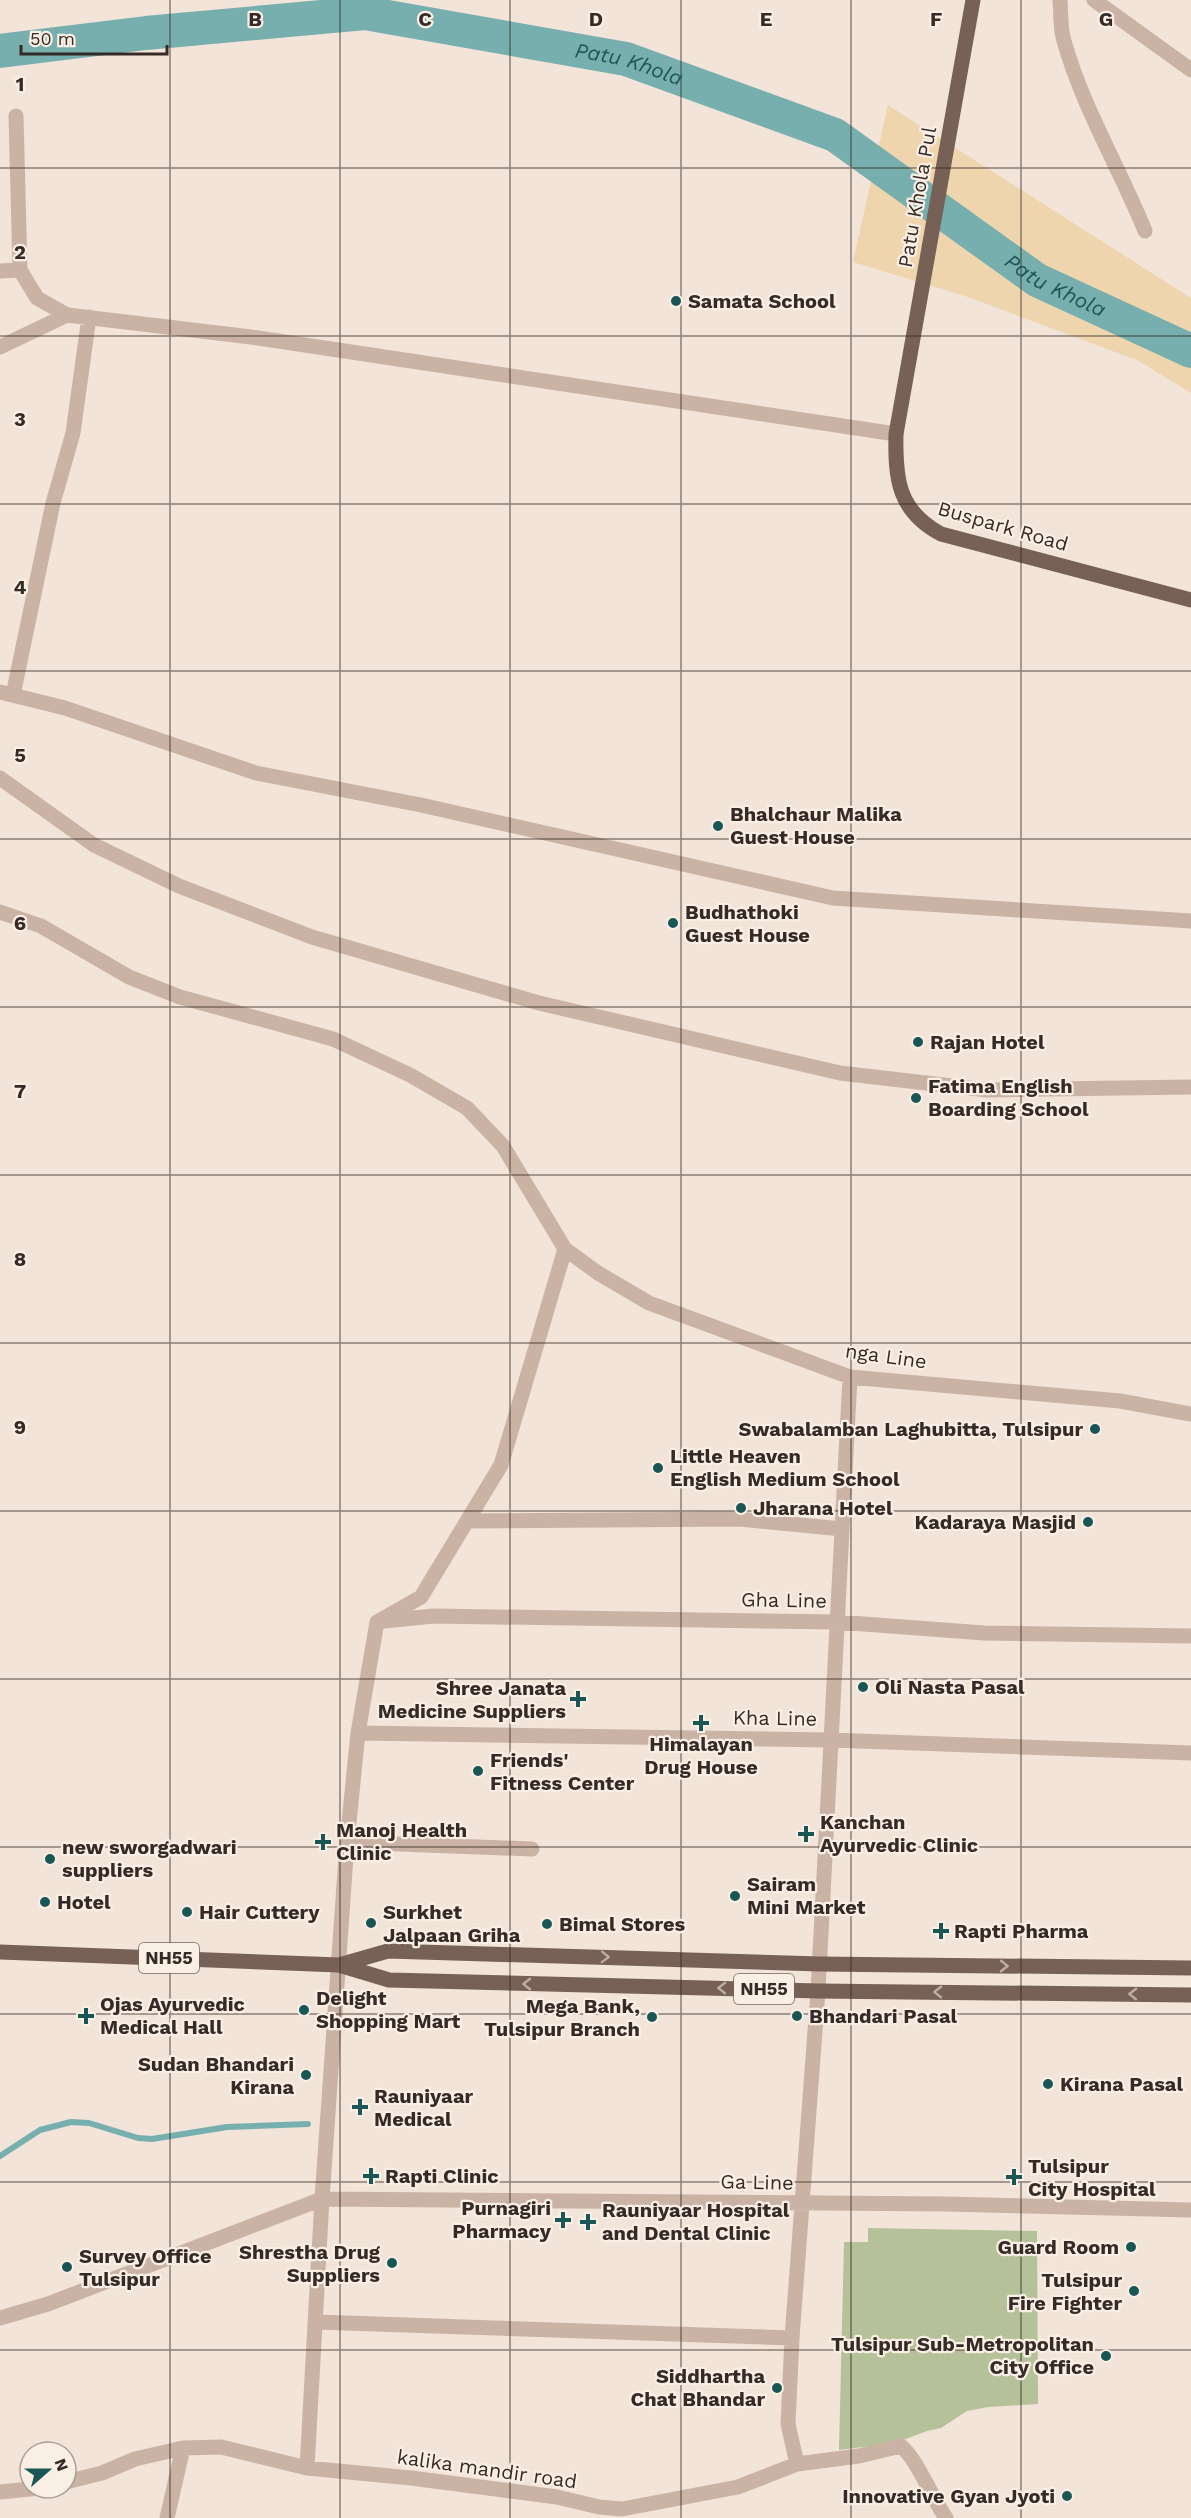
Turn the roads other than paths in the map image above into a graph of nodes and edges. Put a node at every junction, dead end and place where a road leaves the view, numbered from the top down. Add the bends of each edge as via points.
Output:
1 (973, 0) edge
2 (1060, 0) edge
3 (1094, 0) edge
4 (1191, 70) edge
5 (16, 116) dead end
6 (1145, 231) dead end
7 (20, 270) junction
8 (0, 271) edge
9 (68, 315) junction
10 (89, 317) junction
11 (0, 347) edge
12 (906, 374) joint
13 (896, 434) junction
14 (1191, 600) edge
15 (7, 693) edge
16 (0, 778) edge
17 (0, 912) edge
18 (1191, 921) edge
19 (1191, 1087) edge
20 (564, 1250) junction
21 (850, 1377) junction
22 (1191, 1414) edge
23 (467, 1521) junction
24 (842, 1529) junction
25 (377, 1622) junction
26 (837, 1622) junction
27 (1191, 1636) edge
28 (358, 1732) junction
29 (831, 1740) junction
30 (1191, 1753) edge
31 (347, 1842) junction
32 (532, 1849) dead end
33 (0, 1952) edge
34 (820, 1964) junction
35 (339, 1965) junction
36 (1191, 1968) edge
37 (818, 1991) junction
38 (1191, 1995) edge
39 (322, 2199) junction
40 (802, 2204) junction
41 (1191, 2210) edge
42 (0, 2319) edge
43 (316, 2322) junction
44 (792, 2338) junction
45 (183, 2448) junction
46 (797, 2464) junction
47 (307, 2468) junction
48 (78, 2479) edge
49 (18, 2490) edge
50 (0, 2492) edge
51 (167, 2518) edge
52 (946, 2518) edge

1 - 12 main road, Patu Khola Pul
2 - 6 street via 1064,39 1074,69 1100,136 1124,178
3 - 4 street
5 - 7 street
7 - 8 street
7 - 9 street via 37,298
9 - 10 street
9 - 11 street
10 - 13 street via 251,337
10 - 15 street via 74,433
12 - 13 main road, Buspark Road
13 - 14 main road, Buspark Road via 899,487 922,524 940,534
15 - 18 street via 65,708 256,773 421,805 833,898
16 - 19 street via 94,845 178,886 312,937 539,1003 851,1074 987,1090
17 - 20 street via 41,926 129,977 180,997 333,1039 467,1108 503,1146
20 - 21 street, nga Line via 649,1304
20 - 23 street via 501,1465
21 - 22 street, nga Line via 1120,1401
21 - 24 street
23 - 24 street via 739,1519
23 - 25 street via 421,1597
24 - 26 street
25 - 26 street, Gha Line via 433,1616
25 - 28 street
26 - 27 street, Gha Line via 984,1633
26 - 29 street
28 - 29 street, Kha Line
28 - 31 street
29 - 30 street, Kha Line
29 - 34 street
31 - 32 street
31 - 35 street
33 - 35 main road, NH55
35 -> 34 main road, NH55 via 388,1951
34 -> 36 main road, NH55
34 - 37 street
37 -> 35 main road, NH55 via 389,1980
35 - 39 street
38 -> 37 main road, NH55
37 - 40 street
39 - 40 street, Ga Line
39 - 42 street
39 - 43 street
40 - 41 street, Ga Line
40 - 44 street
43 - 44 street
43 - 47 street
44 - 46 street via 788,2424
45 - 47 street, kalika mandir road via 221,2447
45 - 48 street, kalika mandir road via 135,2459
45 - 51 street
46 - 47 street, kalika mandir road via 738,2487 622,2509 411,2478
46 - 52 street, kalika mandir road via 901,2446 910,2454
49 - 50 street

